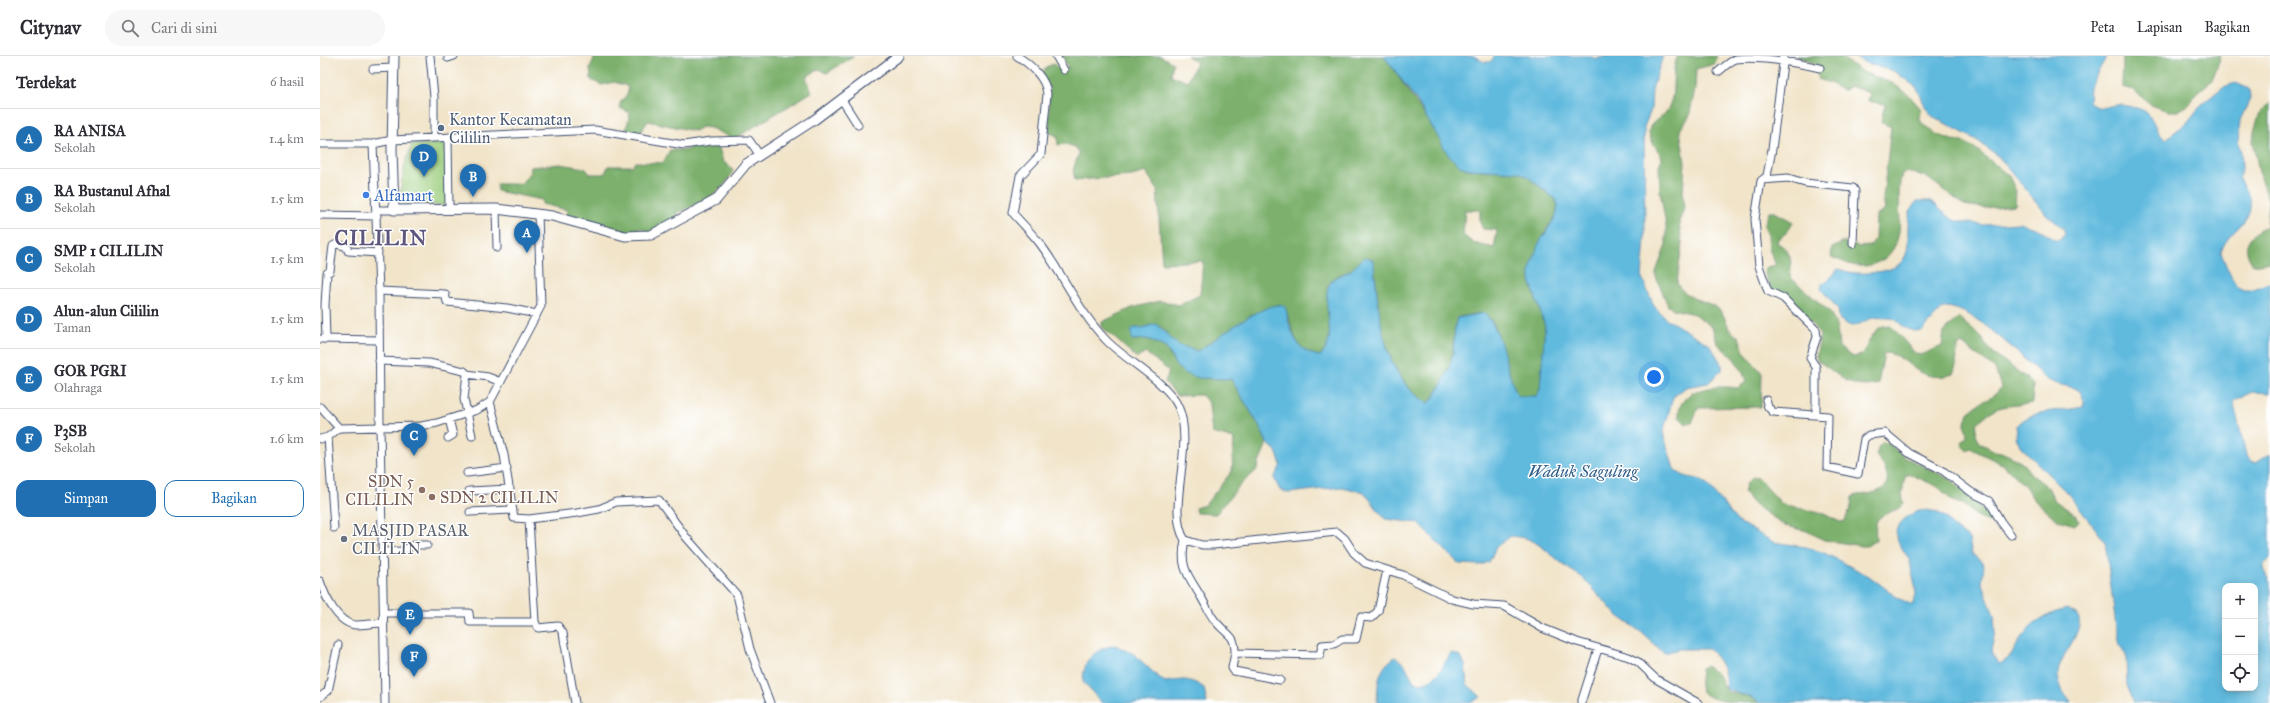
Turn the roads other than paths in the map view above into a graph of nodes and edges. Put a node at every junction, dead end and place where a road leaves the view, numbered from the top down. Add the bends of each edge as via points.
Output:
1 (394, 56) edge
2 (430, 56) edge
3 (448, 56) edge
4 (454, 56) edge
5 (899, 56) edge
6 (1017, 56) edge
7 (1056, 56) edge
8 (1783, 58) edge
9 (393, 68) junction
10 (1820, 68) dead end
11 (373, 69) dead end
12 (1064, 70) dead end
13 (1718, 72) dead end
14 (842, 100) junction
15 (858, 125) dead end
16 (448, 137) junction
17 (434, 138) junction
18 (392, 140) junction
19 (320, 144) edge
20 (373, 144) junction
21 (759, 154) junction
22 (1761, 180) junction
23 (449, 209) junction
24 (496, 209) junction
25 (394, 210) junction
26 (376, 213) junction
27 (320, 214) edge
28 (538, 214) junction
29 (1853, 244) dead end
30 (497, 248) dead end
31 (378, 253) junction
32 (379, 291) junction
33 (537, 314) junction
34 (323, 339) edge
35 (379, 340) junction
36 (379, 361) junction
37 (466, 374) junction
38 (501, 382) junction
39 (1766, 400) dead end
40 (490, 402) junction
41 (320, 408) edge
42 (466, 413) junction
43 (1816, 415) junction
44 (449, 419) junction
45 (380, 426) junction
46 (339, 428) junction
47 (328, 436) junction
48 (472, 436) dead end
49 (448, 438) dead end
50 (320, 439) edge
51 (507, 468) junction
52 (467, 473) dead end
53 (510, 489) junction
54 (469, 491) dead end
55 (511, 510) junction
56 (470, 512) dead end
57 (529, 519) junction
58 (334, 528) dead end
59 (2011, 535) dead end
60 (1185, 540) junction
61 (427, 545) dead end
62 (383, 552) junction
63 (1387, 570) junction
64 (320, 581) edge
65 (384, 613) junction
66 (535, 622) junction
67 (384, 623) junction
68 (338, 645) dead end
69 (1598, 649) junction
70 (1235, 653) junction
71 (1280, 680) dead end
72 (320, 697) edge
73 (385, 703) edge
74 (575, 703) edge
75 (770, 703) edge
76 (1581, 703) edge
77 (1697, 703) edge

1 - 9 main road
2 - 17 street
3 - 4 street
5 - 14 main road
6 - 60 street via 1034,68 1047,94 1041,154 1020,176 1013,213 1041,245 1081,308 1107,341 1166,391 1177,405 1184,436 1178,522
7 - 12 street
8 - 10 street
8 - 13 street via 1736,59
8 - 22 street via 1772,149 1767,176
9 - 11 street
9 - 18 main road
14 - 15 street
14 - 21 main road
16 - 17 street
16 - 21 street via 595,130 684,145 749,140
16 - 23 street
17 - 18 street
18 - 20 street
18 - 25 main road
19 - 20 street
20 - 26 street
21 - 28 main road via 746,164 716,200 651,234 625,236
22 - 29 street via 1788,178 1805,183 1853,188
22 - 43 street via 1755,219 1759,266 1768,291 1783,298 1816,330 1817,337 1810,358 1816,367
23 - 24 main road
23 - 25 main road
24 - 28 main road
24 - 30 street
25 - 26 street
26 - 27 street
26 - 31 street
28 - 33 street via 542,301
31 - 32 street
31 - 34 street via 348,251 348,247 337,244 334,246 330,271 327,274
32 - 33 street via 445,294 447,302
32 - 35 street
33 - 38 street
34 - 35 street
35 - 36 street
36 - 37 street via 433,364 464,371
36 - 45 street
37 - 38 street
37 - 42 street via 463,393
38 - 40 street
39 - 43 street via 1768,408 1773,412
40 - 42 street
40 - 51 street
41 - 46 street
42 - 44 street
42 - 48 street
43 - 59 street via 1828,416 1827,467 1858,474 1864,438 1885,433 1909,453 1942,470 1971,492 1989,501
44 - 45 street via 421,426
44 - 49 street via 453,435
45 - 46 street
45 - 62 street
46 - 47 street
47 - 50 street
47 - 58 street
51 - 52 street
51 - 53 street
53 - 54 street
53 - 55 street
55 - 56 street
55 - 57 street via 515,519
57 - 66 street
57 - 75 street via 599,509 616,502 659,500 686,537 737,595 750,649
60 - 63 street via 1213,545 1334,532 1345,539 1358,558 1371,566
60 - 70 street via 1182,555 1184,571 1214,620 1235,642
61 - 62 street via 414,545 401,551
62 - 65 street
63 - 69 street via 1404,574 1452,599 1473,604 1504,606 1542,628
63 - 70 street via 1378,611 1372,618 1361,617 1356,639 1342,639 1334,644 1322,645 1320,655
64 - 67 street via 328,599 346,622 355,625
65 - 66 street via 458,612 469,613 470,622
65 - 67 street
66 - 74 street via 538,628 558,626 563,633
67 - 73 street
68 - 72 street via 328,691
69 - 76 street
69 - 77 street via 1631,658 1656,679
70 - 71 street via 1232,668 1234,671

